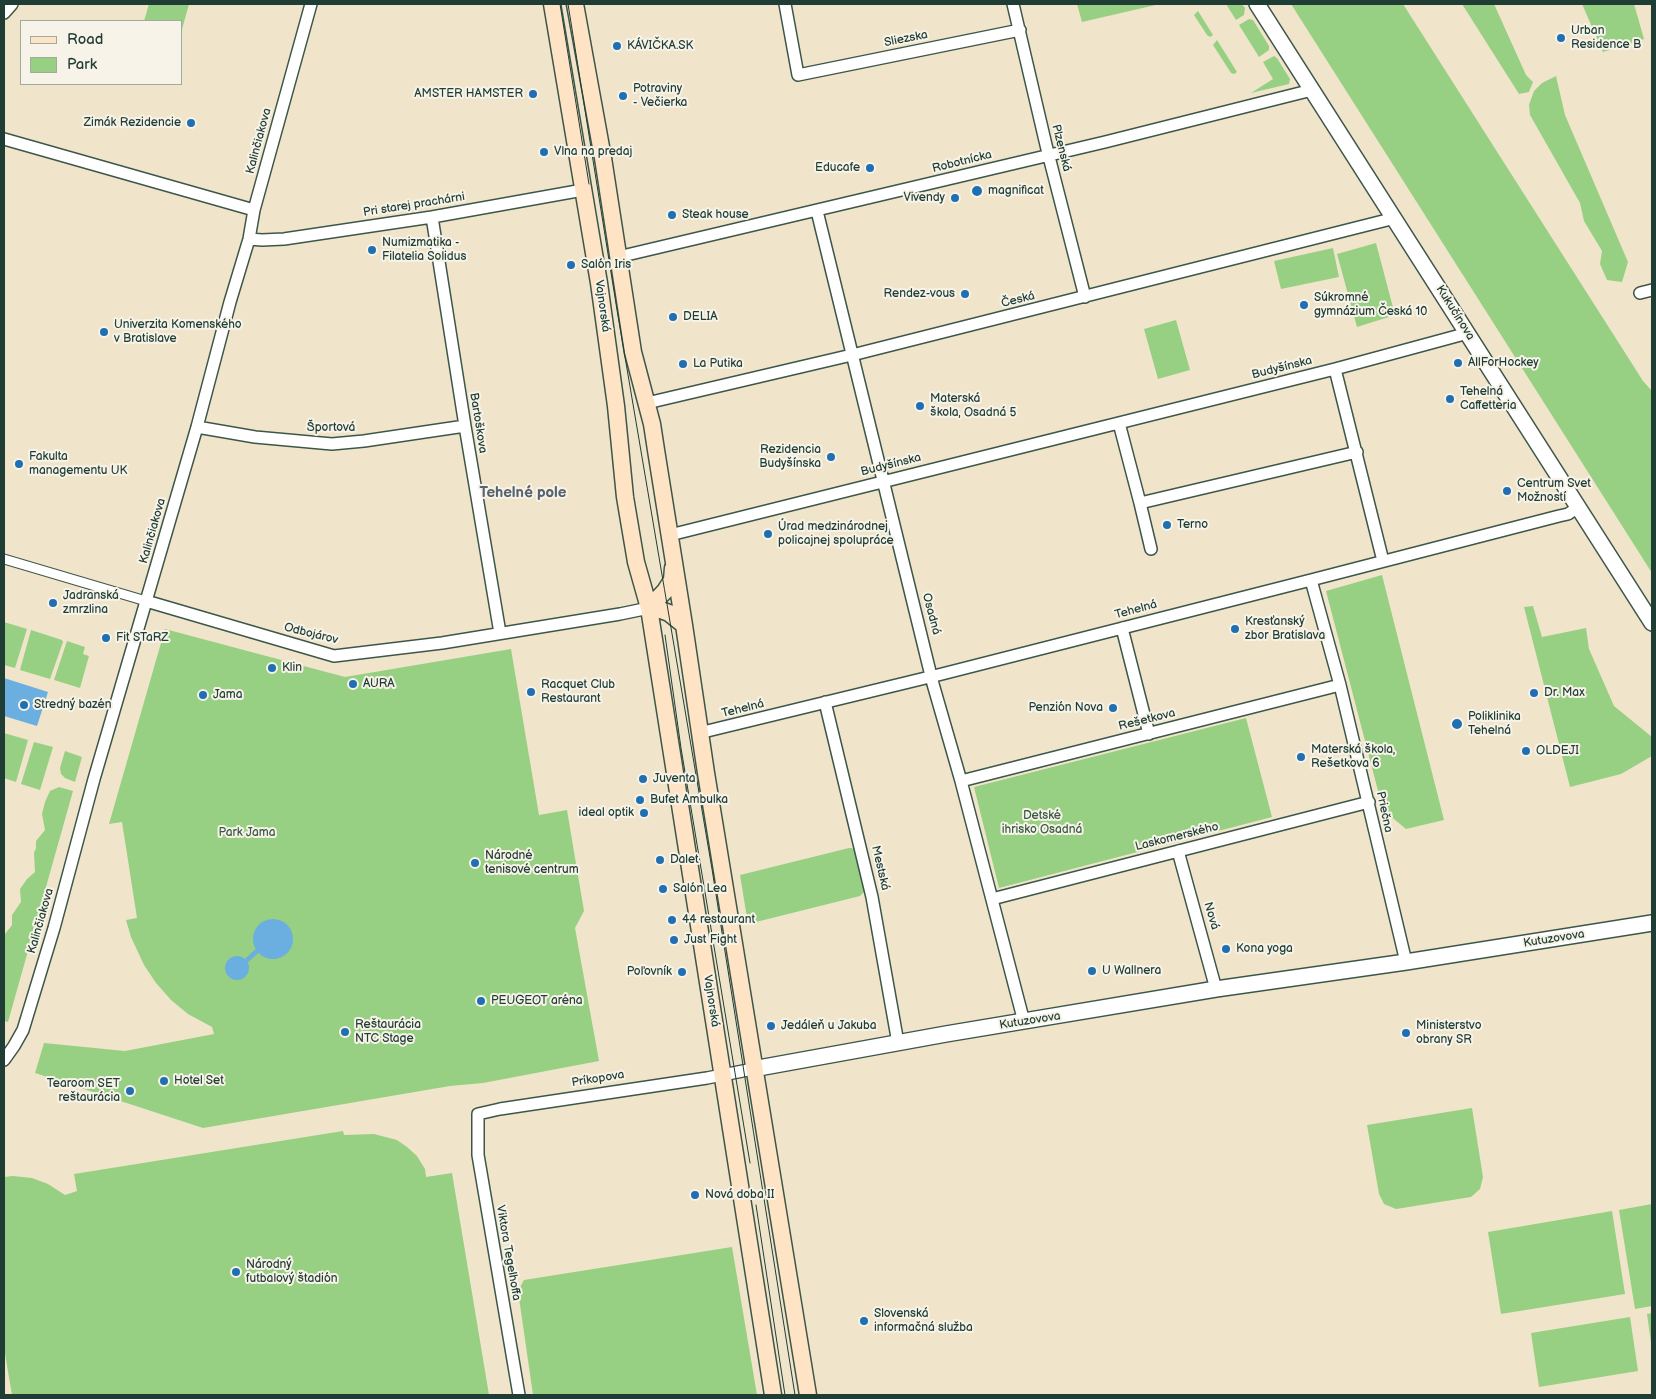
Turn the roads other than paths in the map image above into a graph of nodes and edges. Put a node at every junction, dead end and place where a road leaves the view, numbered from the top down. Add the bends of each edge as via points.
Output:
1 (12, 4) edge
2 (311, 4) edge
3 (552, 4) edge
4 (575, 4) edge
5 (785, 4) edge
6 (1013, 4) edge
7 (1257, 4) edge
8 (4, 13) edge
9 (1020, 30) junction
10 (1312, 90) junction
11 (4, 139) edge
12 (1048, 155) junction
13 (583, 190) junction
14 (254, 210) junction
15 (817, 211) junction
16 (432, 217) junction
17 (1395, 218) junction
18 (249, 239) junction
19 (618, 257) junction
20 (1652, 290) edge
21 (1640, 293) dead end
22 (1085, 298) junction
23 (1468, 333) junction
24 (851, 355) junction
25 (1336, 369) junction
26 (647, 403) junction
27 (1119, 423) junction
28 (465, 426) junction
29 (196, 427) junction
30 (1356, 452) junction
31 (883, 482) junction
32 (1140, 503) junction
33 (1578, 508) junction
34 (670, 535) junction
35 (1151, 550) dead end
36 (674, 556) junction
37 (4, 558) edge
38 (1383, 561) junction
39 (1310, 580) junction
40 (146, 601) junction
41 (649, 608) junction
42 (1652, 623) edge
43 (684, 625) junction
44 (1122, 628) junction
45 (500, 633) junction
46 (932, 676) junction
47 (1340, 685) junction
48 (825, 702) junction
49 (699, 733) junction
50 (1149, 734) junction
51 (961, 780) junction
52 (1368, 802) junction
53 (1178, 851) junction
54 (992, 899) junction
55 (1652, 923) edge
56 (1406, 962) junction
57 (1216, 989) junction
58 (1024, 1022) junction
59 (898, 1043) junction
60 (4, 1060) edge
61 (753, 1069) junction
62 (723, 1075) junction
63 (478, 1114) joint
64 (519, 1395) edge
65 (773, 1395) edge
66 (808, 1395) edge

1 - 8 street
2 - 14 street, Kalinčiakova
3 - 13 main road, Vajnorská
4 - 19 main road, Vajnorská
5 - 9 street, Sliezska via 798,75
6 - 9 street, Plzenská
7 - 10 street, Kukučínova
9 - 12 street, Plzenská
10 - 12 street, Robotnícka
10 - 17 street, Kukučínova
11 - 14 street
12 - 15 street, Robotnícka
12 - 22 street, Plzenská
13 - 16 street, Pri starej prachárni
13 - 41 main road, Vajnorská via 616,406 625,497 636,562
14 - 18 street, Kalinčiakova
15 - 19 street, Robotnícka
15 - 24 street, Osadná
16 - 18 street, Pri starej prachárni via 284,239
16 - 28 street, Bartoškova
17 - 22 street, Česká
17 - 23 street, Kukučínova
18 - 29 street, Kalinčiakova
19 - 26 main road, Vajnorská via 633,352
20 - 21 street
22 - 24 street, Česká
23 - 25 street, Budyšínska
23 - 33 street, Kukučínova
24 - 26 street, Česká
24 - 31 street, Osadná
25 - 27 street, Budyšínska
25 - 30 street
26 - 34 main road, Vajnorská
27 - 31 street, Budyšínska
27 - 32 street
28 - 29 street, Športová via 332,444
28 - 45 street, Bartoškova
29 - 40 street, Kalinčiakova
30 - 32 street
30 - 38 street
31 - 34 street, Budyšínska
31 - 46 street, Osadná
32 - 35 street
33 - 38 street, Tehelná via 1568,514
33 - 42 street, Kukučínova
34 - 36 main road, Vajnorská
36 - 41 main road, Vajnorská via 672,580
36 - 43 main road, Vajnorská
37 - 40 street, Odbojárov
38 - 39 street, Tehelná
39 - 44 street, Tehelná
39 - 47 street, Priečna
40 - 45 street, Odbojárov via 334,656
40 - 60 street, Kalinčiakova via 23,1030
41 - 43 main road via 669,613
41 - 45 street, Odbojárov
41 - 62 main road, Vajnorská
43 - 49 main road, Vajnorská
44 - 46 street, Tehelná
44 - 50 street
46 - 48 street, Tehelná
46 - 51 street, Osadná
47 - 50 street, Rešetkova
47 - 52 street, Priečna
48 - 49 street, Tehelná
48 - 59 street, Mestská via 872,897
49 - 61 main road, Vajnorská
50 - 51 street, Rešetkova
51 - 54 street, Osadná
52 - 53 street, Laskomerského
52 - 56 street, Priečna
53 - 54 street, Laskomerského
53 - 57 street, Nová
54 - 58 street, Osadná
55 - 56 street, Kutuzovova
56 - 57 street, Kutuzovova
57 - 58 street, Kutuzovova
58 - 59 street, Kutuzovova
59 - 61 street, Kutuzovova
61 - 62 street, Kutuzovova
61 - 66 main road, Vajnorská
62 - 63 street, Príkopova
62 - 65 main road, Vajnorská
63 - 64 street, Viktora Tegelhoffa via 478,1155

